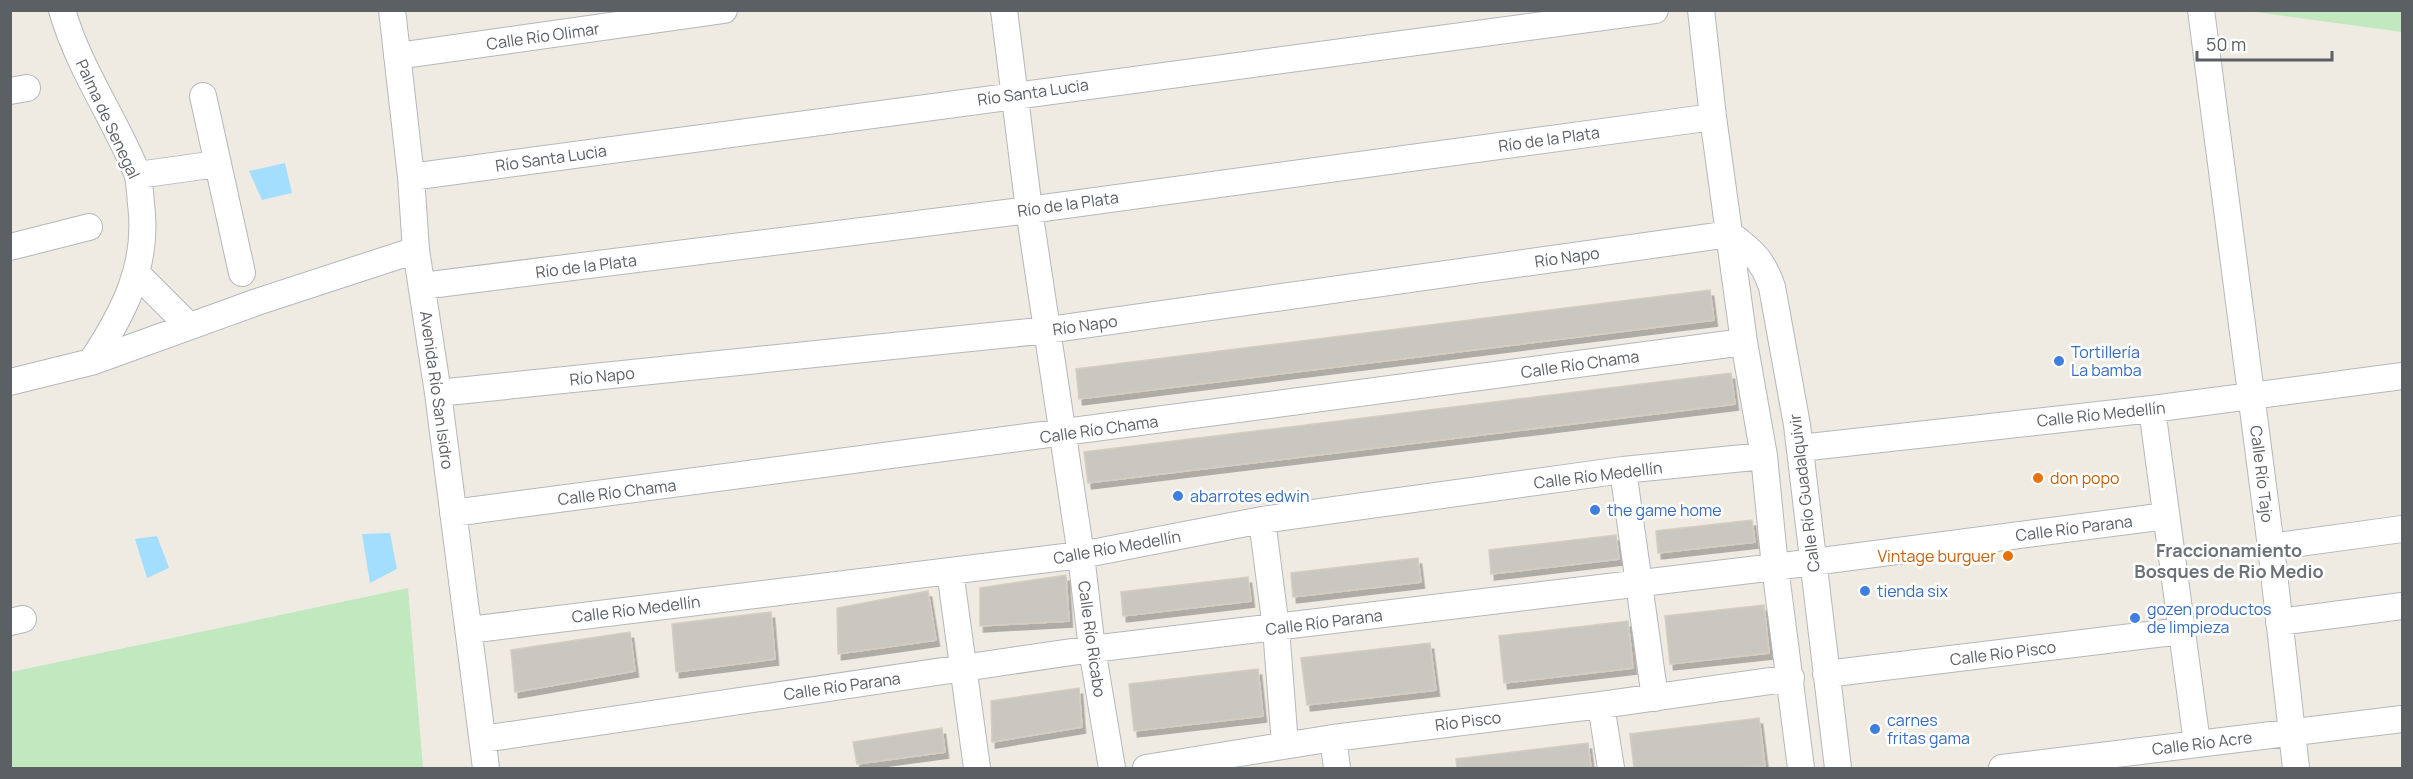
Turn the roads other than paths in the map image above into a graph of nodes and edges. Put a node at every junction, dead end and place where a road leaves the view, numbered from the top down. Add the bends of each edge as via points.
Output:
1 (62, 10) edge
2 (392, 10) edge
3 (724, 10) edge
4 (1004, 10) edge
5 (1655, 10) edge
6 (1701, 10) edge
7 (2201, 10) edge
8 (397, 56) junction
9 (1014, 94) junction
10 (203, 96) dead end
11 (1713, 117) junction
12 (217, 164) junction
13 (138, 175) junction
14 (411, 177) junction
15 (1029, 210) junction
16 (89, 227) dead end
17 (1730, 234) junction
18 (10, 247) edge
19 (416, 250) junction
20 (242, 273) dead end
21 (138, 275) junction
22 (423, 286) junction
23 (189, 326) junction
24 (1048, 330) junction
25 (1744, 342) junction
26 (91, 362) junction
27 (2403, 376) edge
28 (10, 382) edge
29 (438, 393) junction
30 (2251, 395) junction
31 (2152, 409) junction
32 (1062, 434) junction
33 (1800, 448) junction
34 (1764, 456) junction
35 (1623, 470) junction
36 (453, 513) junction
37 (2166, 516) junction
38 (1262, 520) junction
39 (2403, 529) edge
40 (2271, 546) junction
41 (1081, 555) junction
42 (1813, 561) junction
43 (1775, 567) junction
44 (950, 571) junction
45 (1638, 582) junction
46 (2403, 606) edge
47 (2279, 622) junction
48 (1276, 628) junction
49 (469, 630) junction
50 (2181, 631) junction
51 (1092, 649) junction
52 (965, 668) junction
53 (1826, 674) junction
54 (1791, 678) junction
55 (1655, 698) junction
56 (1601, 705) junction
57 (2403, 719) edge
58 (2291, 732) junction
59 (1333, 738) junction
60 (483, 739) junction
61 (2197, 743) junction
62 (1285, 746) junction
63 (486, 768) edge
64 (977, 768) edge
65 (1112, 768) edge
66 (1146, 768) edge
67 (1337, 768) edge
68 (1611, 768) edge
69 (1801, 768) edge
70 (1838, 768) edge
71 (2002, 768) edge
72 (2296, 768) edge

1 - 13 street, Palma de Senegal via 72,44
2 - 8 street, Avenida Río San Isidro
3 - 8 street, Calle Río Olimar
4 - 9 street, Calle Río Ricabo
5 - 9 street, Río Santa Lucia
6 - 11 street
7 - 30 street, Calle Río Tajo
8 - 14 street, Avenida Río San Isidro
9 - 14 street, Río Santa Lucia
9 - 15 street, Calle Río Ricabo
10 - 12 street
11 - 15 street, Río de la Plata
11 - 17 street
12 - 13 street
12 - 20 street
13 - 21 street, Palma de Senegal via 145,230
14 - 19 street, Avenida Río San Isidro
15 - 22 street, Río de la Plata
15 - 24 street, Calle Río Ricabo
16 - 18 street
17 - 24 street, Río Napo
17 - 25 street
17 - 33 street, Calle Río Guadalquivir via 1754,252 1772,287
19 - 22 street, Avenida Río San Isidro
19 - 23 street
21 - 23 street
21 - 26 street, Palma de Senegal via 114,327
22 - 29 street, Avenida Río San Isidro
23 - 26 street
24 - 29 street, Río Napo
24 - 32 street, Calle Río Ricabo
25 - 32 street, Calle Río Chama
25 - 34 street
26 - 28 street
27 - 30 street, Calle Río Medellín
29 - 36 street, Avenida Río San Isidro
30 - 31 street, Calle Río Medellín
30 - 40 street, Calle Río Tajo
31 - 33 street, Calle Río Medellín
31 - 37 street
32 - 36 street, Calle Río Chama
32 - 41 street, Calle Río Ricabo
33 - 42 street, Calle Río Guadalquivir
34 - 35 street, Calle Río Medellín
34 - 43 street
35 - 38 street, Calle Río Medellín
35 - 45 street
36 - 49 street, Avenida Río San Isidro
37 - 42 street, Calle Río Parana
37 - 50 street
38 - 41 street, Calle Río Medellín
38 - 48 street
39 - 40 street
40 - 47 street, Calle Río Tajo
41 - 44 street, Calle Río Medellín
41 - 51 street, Calle Río Ricabo
42 - 43 street, Calle Río Parana
42 - 53 street, Calle Río Guadalquivir
43 - 45 street, Calle Río Parana
43 - 54 street
44 - 49 street, Calle Río Medellín
44 - 52 street
45 - 48 street, Calle Río Parana
45 - 55 street
46 - 47 street
47 - 58 street, Calle Río Tajo
48 - 51 street, Calle Río Parana
48 - 62 street
49 - 60 street, Avenida Río San Isidro
50 - 53 street, Calle Río Pisco
50 - 61 street
51 - 52 street, Calle Río Parana
51 - 65 street, Calle Río Ricabo
52 - 60 street, Calle Río Parana
52 - 64 street
53 - 70 street, Calle Río Guadalquivir
54 - 55 street, Río Pisco
54 - 69 street
55 - 56 street, Río Pisco
56 - 59 street, Río Pisco
56 - 68 street
57 - 58 street, Calle Río Acre
58 - 61 street, Calle Río Acre
58 - 72 street, Calle Río Tajo
59 - 62 street, Río Pisco
59 - 67 street
60 - 63 street, Avenida Río San Isidro
61 - 71 street, Calle Río Acre
62 - 66 street, Río Pisco

